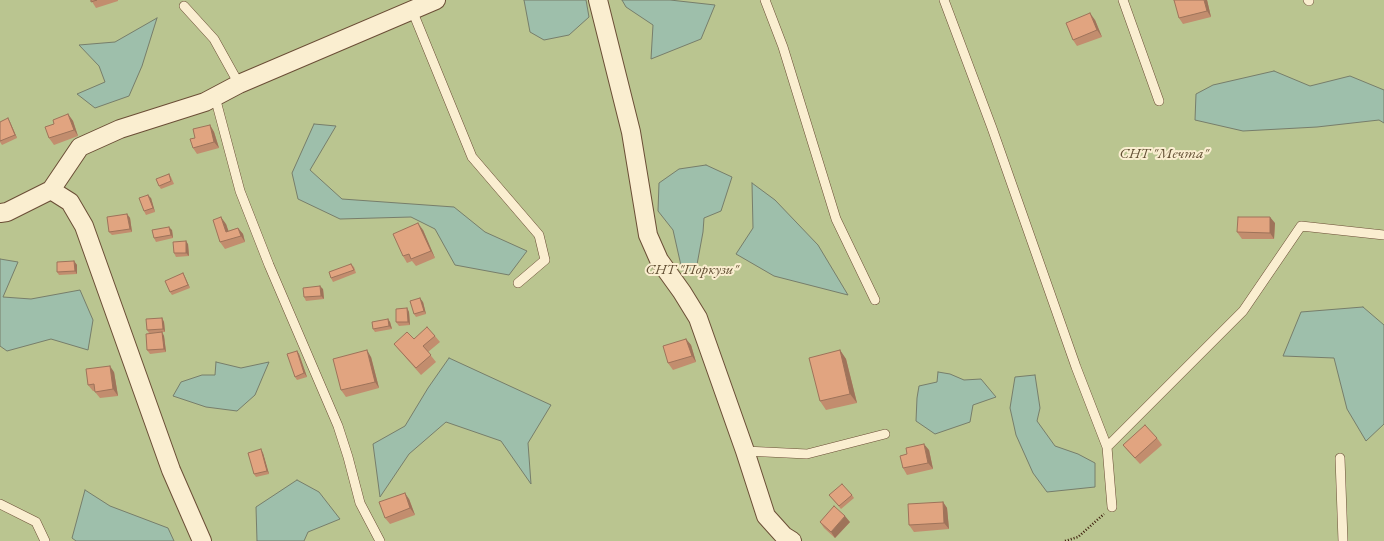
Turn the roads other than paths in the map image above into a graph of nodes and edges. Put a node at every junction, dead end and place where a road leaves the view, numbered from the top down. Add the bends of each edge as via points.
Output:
1 (436, 0) edge
2 (598, 0) edge
3 (765, 0) edge
4 (944, 0) edge
5 (1123, 0) edge
6 (411, 5) edge
7 (184, 6) dead end
8 (239, 84) junction
9 (215, 97) junction
10 (1159, 101) dead end
11 (50, 190) junction
12 (0, 213) edge
13 (1384, 234) edge
14 (518, 283) dead end
15 (875, 300) dead end
16 (885, 434) dead end
17 (1107, 447) junction
18 (745, 451) junction
19 (1340, 458) dead end
20 (0, 504) edge
21 (1112, 507) road end
22 (45, 541) edge
23 (202, 541) edge
24 (380, 541) edge
25 (792, 541) edge
26 (1342, 541) edge

1 - 6 street
2 - 18 street via 631,132 648,234 659,260 698,318
3 - 15 lane via 783,47 836,219
4 - 17 lane
5 - 10 lane
6 - 8 street
6 - 14 lane via 472,157 539,235 545,260
7 - 8 lane via 214,39
8 - 9 street
9 - 11 street via 120,129 80,147
9 - 24 lane via 240,191 338,426 360,503
11 - 12 street via 7,212
11 - 23 street via 70,202 84,226 171,470
13 - 17 lane via 1301,226 1243,311
16 - 18 lane via 807,454
17 - 21 lane
18 - 25 street via 766,516
19 - 26 lane
20 - 22 lane via 36,522

